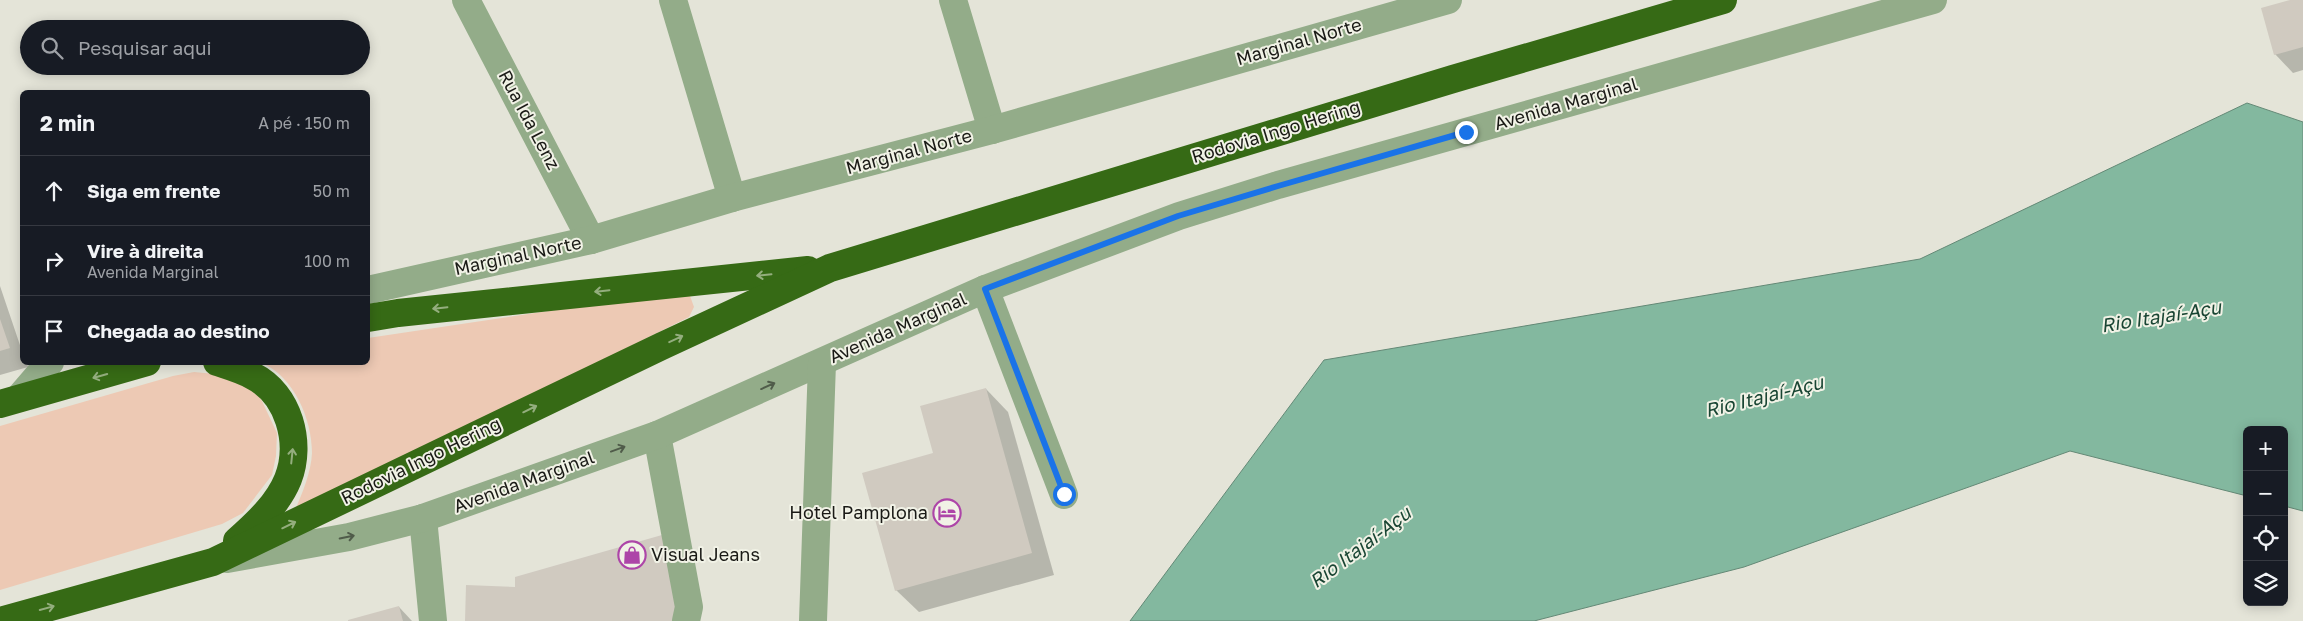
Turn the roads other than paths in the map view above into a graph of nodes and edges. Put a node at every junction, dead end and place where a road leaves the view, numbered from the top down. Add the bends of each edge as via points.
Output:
1 (466, 0) edge
2 (673, 0) edge
3 (953, 0) edge
4 (1722, 0) edge
5 (1933, 0) edge
6 (1438, 1) edge
7 (992, 130) junction
8 (732, 198) junction
9 (591, 240) junction
10 (830, 268) junction
11 (985, 289) junction
12 (370, 290) edge
13 (370, 318) edge
14 (822, 363) junction
15 (47, 365) edge
16 (136, 365) edge
17 (225, 365) edge
18 (9, 401) edge
19 (657, 435) junction
20 (1064, 494) dead end
21 (423, 518) junction
22 (213, 562) junction
23 (0, 621) edge
24 (433, 621) edge
25 (686, 621) edge
26 (813, 621) edge

1 - 9 street, Rua Ida Lenz
2 - 8 street
3 - 7 street
4 - 10 highway, Rodovia Ingo Hering
5 - 11 street, Avenida Marginal via 1178,216
6 - 7 street, Marginal Norte
7 - 8 street, Marginal Norte
8 - 9 street, Marginal Norte
9 - 12 street, Marginal Norte
10 -> 13 highway, Rodovia Ingo Hering via 398,312
22 -> 10 highway, Rodovia Ingo Hering
11 - 14 street, Avenida Marginal
11 - 20 street
19 -> 14 street, Avenida Marginal
14 - 26 street
15 - 18 street
16 -> 18 highway
22 -> 17 highway via 264,516 288,480 293,455 292,427 278,396 254,376
21 -> 19 street, Avenida Marginal
19 - 25 street via 689,607
22 -> 21 street, Avenida Marginal via 349,537
21 - 24 street
23 -> 22 highway, Rodovia Ingo Hering

